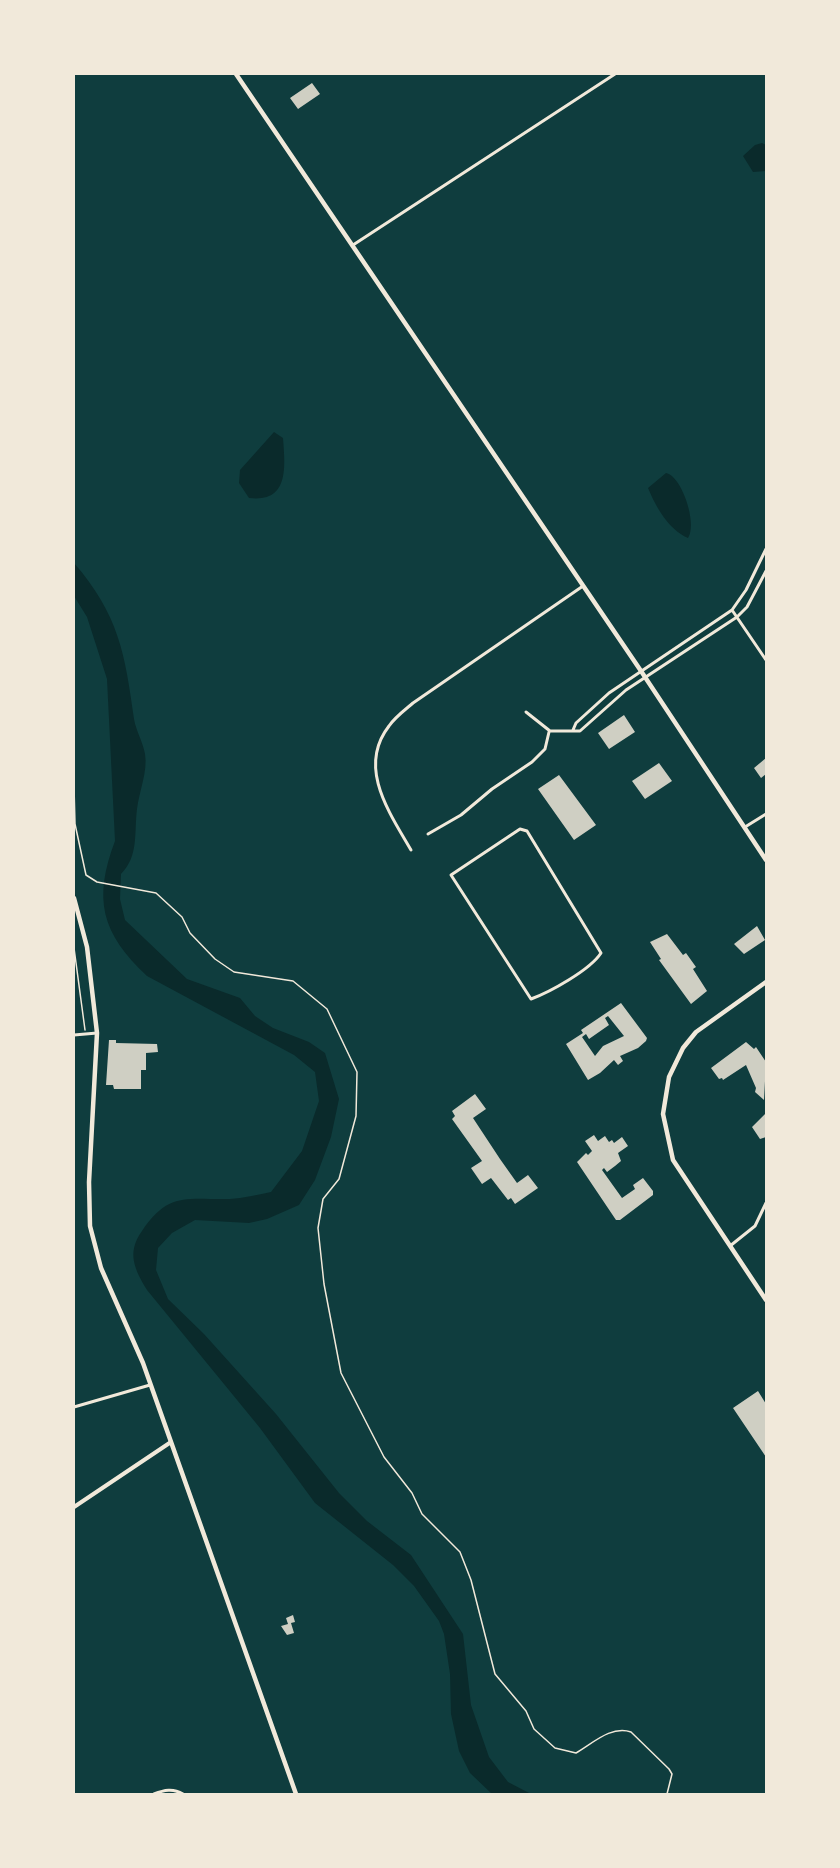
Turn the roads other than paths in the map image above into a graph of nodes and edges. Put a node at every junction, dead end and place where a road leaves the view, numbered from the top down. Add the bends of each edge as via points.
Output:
1 (236, 74) edge
2 (615, 74) edge
3 (353, 245) junction
4 (766, 549) edge
5 (766, 571) edge
6 (583, 586) junction
7 (732, 610) junction
8 (737, 617) junction
9 (766, 660) edge
10 (641, 671) junction
11 (646, 678) junction
12 (526, 712) dead end
13 (573, 730) junction
14 (550, 731) junction
15 (766, 814) edge
16 (745, 828) junction
17 (428, 834) dead end
18 (411, 850) dead end
19 (766, 860) edge
20 (74, 898) edge
21 (766, 982) edge
22 (531, 999) joint
23 (97, 1033) junction
24 (74, 1035) edge
25 (766, 1203) edge
26 (730, 1246) junction
27 (766, 1300) edge
28 (150, 1385) junction
29 (74, 1407) edge
30 (171, 1442) junction
31 (74, 1507) edge
32 (154, 1794) edge
33 (183, 1794) edge
34 (296, 1794) edge

1 - 3 main road
2 - 3 street
3 - 6 main road
4 - 7 street
5 - 8 street via 747,607
6 - 10 main road
6 - 18 street via 413,703 389,725 374,765 379,790
7 - 8 street
7 - 10 street
8 - 9 street
8 - 11 street
10 - 11 main road
10 - 13 street via 609,693
11 - 13 street via 626,690 580,731
11 - 16 main road
12 - 14 street
13 - 14 street
14 - 17 street via 545,749 532,762
15 - 16 street
16 - 19 main road
20 - 23 main road via 87,947
21 - 26 main road via 696,1032 676,1060 663,1103 664,1129 673,1160
22 - 22 street via 451,875 517,830 527,831 601,953 594,962
23 - 24 street
23 - 28 main road via 90,1227 103,1273
25 - 26 street via 755,1226
26 - 27 main road
28 - 29 street
28 - 30 main road
30 - 31 street
30 - 34 main road
32 - 33 street via 164,1790

